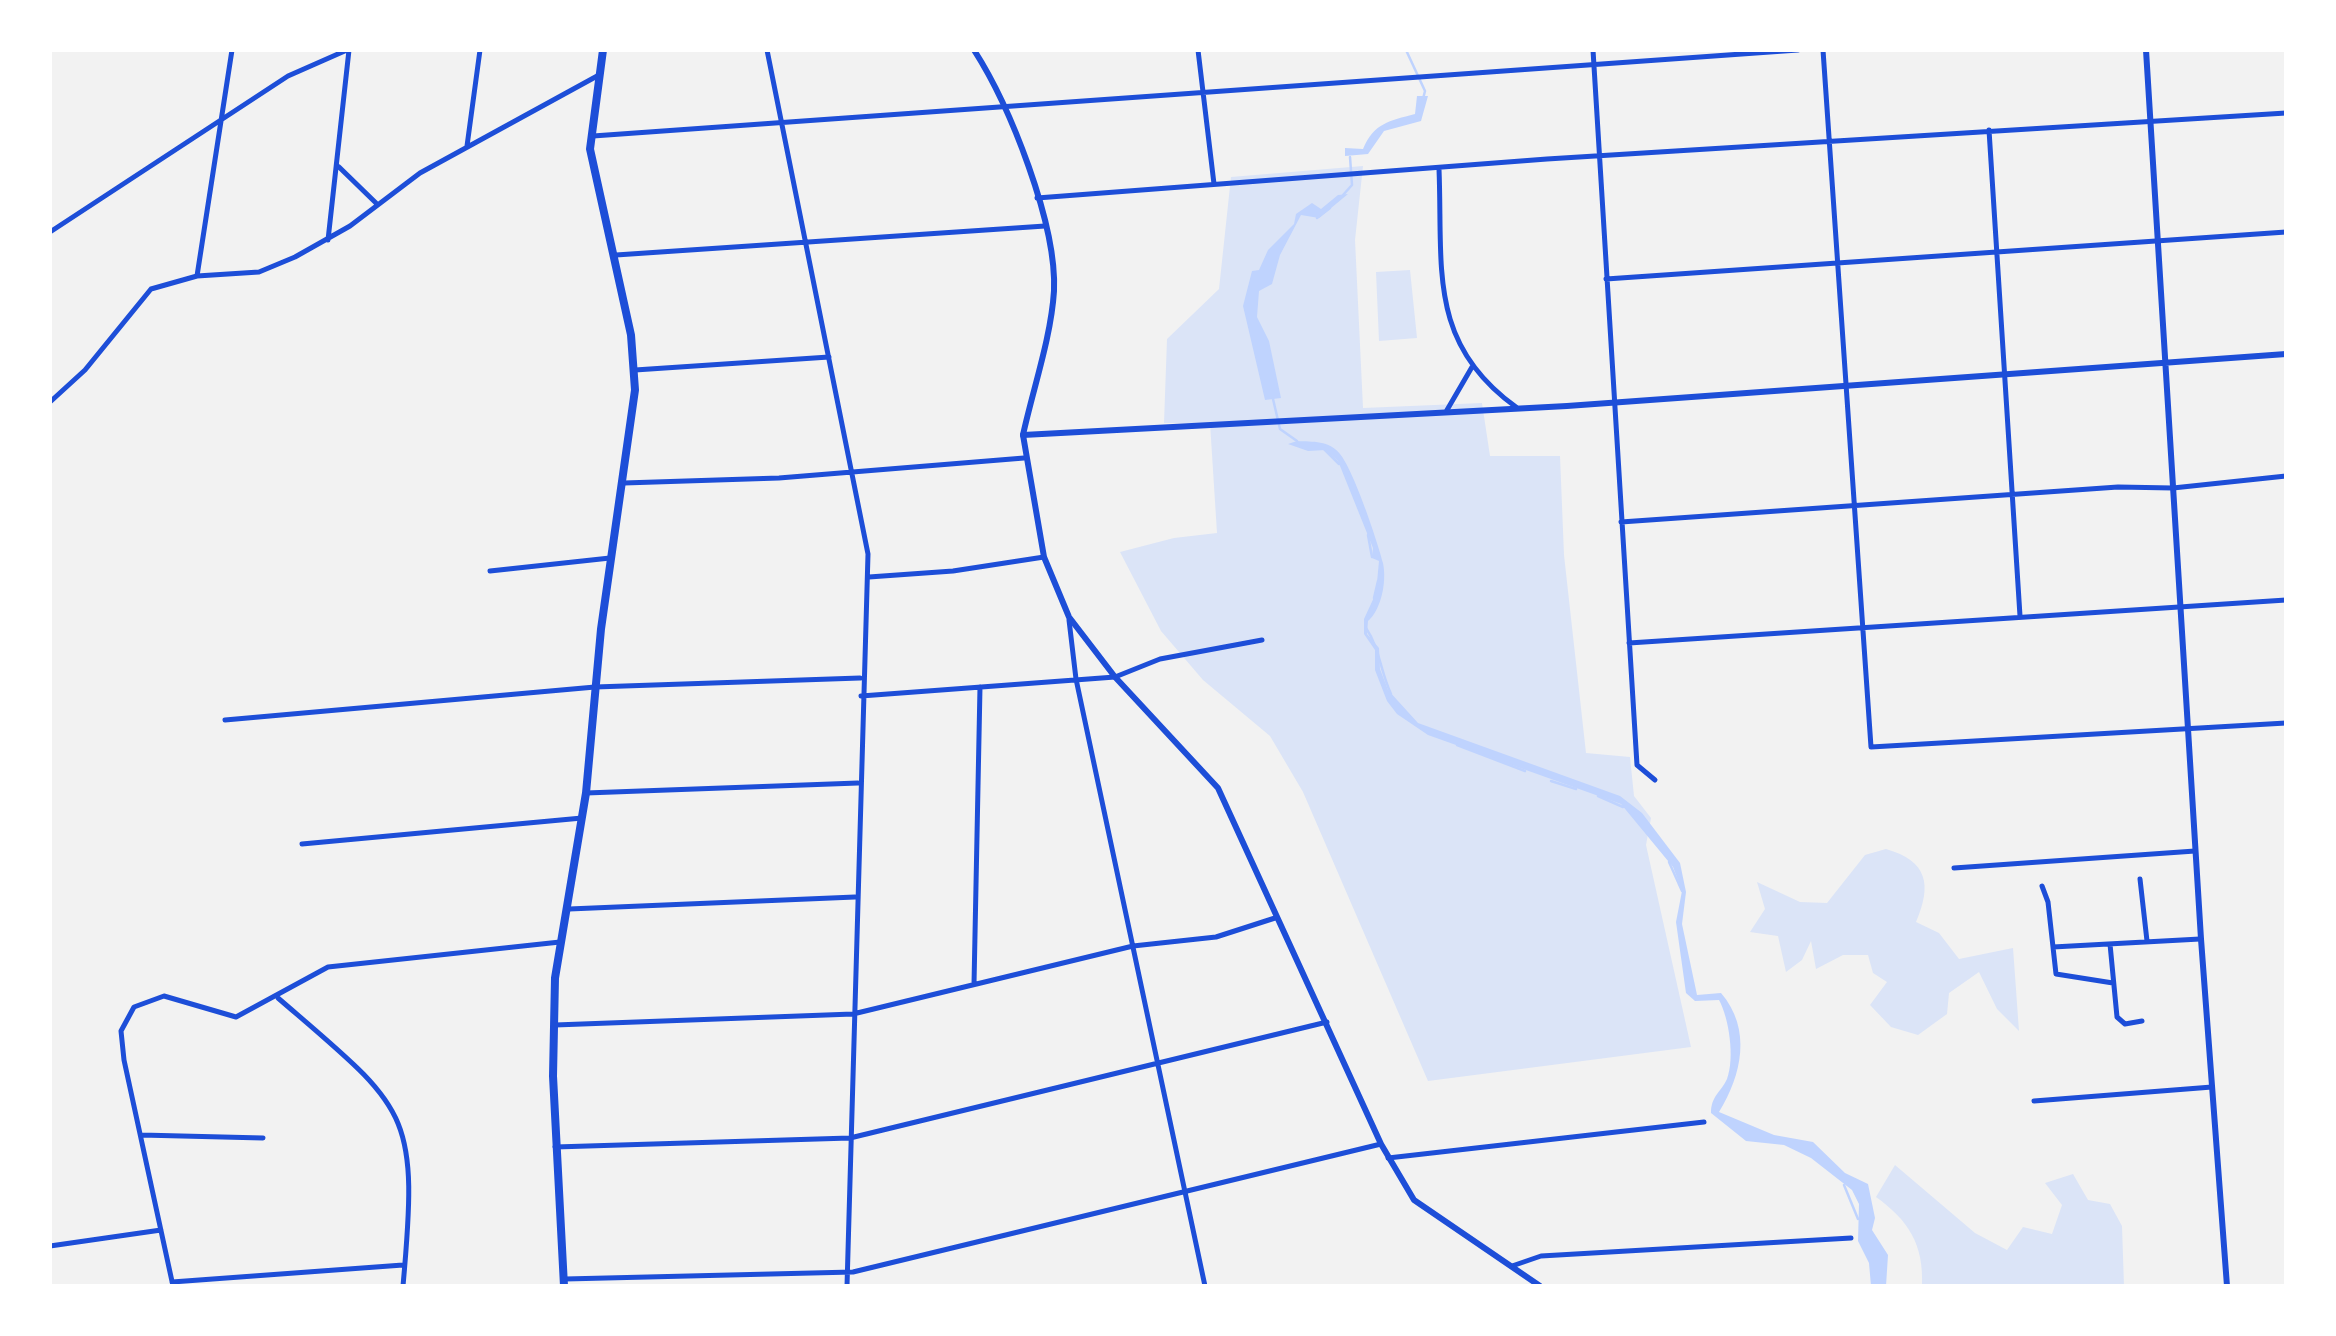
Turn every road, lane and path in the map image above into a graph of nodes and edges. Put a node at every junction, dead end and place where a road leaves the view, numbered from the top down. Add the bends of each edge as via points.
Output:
1 (232, 50) edge
2 (348, 50) edge
3 (480, 50) edge
4 (602, 50) edge
5 (767, 50) edge
6 (974, 50) edge
7 (1198, 50) edge
8 (1593, 50) edge
9 (1798, 50) edge
10 (1824, 50) edge
11 (2146, 50) edge
12 (1594, 64) junction
13 (599, 75) junction
14 (1204, 89) junction
15 (1007, 108) junction
16 (2286, 112) edge
17 (2150, 121) junction
18 (220, 123) junction
19 (782, 124) junction
20 (1989, 130) junction
21 (592, 136) junction
22 (1827, 140) junction
23 (466, 148) junction
24 (1597, 156) junction
25 (339, 166) junction
26 (1439, 168) junction
27 (1214, 184) junction
28 (1036, 198) junction
29 (377, 204) junction
30 (1045, 226) junction
31 (50, 232) edge
32 (2286, 232) edge
33 (328, 240) junction
34 (806, 242) junction
35 (2157, 242) junction
36 (1996, 251) junction
37 (616, 256) junction
38 (1835, 264) junction
39 (198, 276) junction
40 (1606, 279) junction
41 (2286, 354) edge
42 (829, 357) junction
43 (2164, 362) junction
44 (1472, 367) junction
45 (635, 370) junction
46 (2006, 372) junction
47 (1844, 384) junction
48 (1614, 400) junction
49 (50, 402) edge
50 (1516, 407) junction
51 (1447, 410) junction
52 (1023, 435) junction
53 (1024, 458) junction
54 (852, 474) junction
55 (2286, 476) edge
56 (624, 483) junction
57 (2174, 488) junction
58 (2013, 495) junction
59 (1851, 506) junction
60 (1621, 522) junction
61 (613, 557) junction
62 (1044, 557) junction
63 (490, 571) dead end
64 (868, 577) junction
65 (2286, 600) edge
66 (2181, 608) junction
67 (2020, 616) junction
68 (1069, 617) junction
69 (1860, 628) junction
70 (1262, 640) dead end
71 (1629, 643) junction
72 (1115, 677) junction
73 (861, 678) junction
74 (1076, 679) junction
75 (595, 687) junction
76 (980, 687) junction
77 (861, 696) junction
78 (225, 720) dead end
79 (2286, 723) edge
80 (2189, 731) junction
81 (1655, 780) dead end
82 (859, 782) junction
83 (586, 793) junction
84 (582, 818) junction
85 (302, 844) dead end
86 (2196, 850) junction
87 (1954, 868) dead end
88 (2140, 879) dead end
89 (2042, 886) dead end
90 (856, 897) junction
91 (569, 909) junction
92 (1275, 918) junction
93 (2200, 938) junction
94 (560, 942) junction
95 (2147, 942) junction
96 (2110, 944) junction
97 (1132, 946) junction
98 (2054, 947) junction
99 (2113, 983) junction
100 (974, 984) junction
101 (278, 998) junction
102 (853, 1014) junction
103 (2142, 1021) dead end
104 (1326, 1022) junction
105 (555, 1025) junction
106 (1157, 1063) junction
107 (2212, 1087) junction
108 (2034, 1101) dead end
109 (1704, 1122) dead end
110 (141, 1135) junction
111 (263, 1138) dead end
112 (850, 1138) junction
113 (1381, 1144) junction
114 (556, 1147) junction
115 (1388, 1158) junction
116 (1184, 1192) junction
117 (161, 1230) junction
118 (1851, 1238) dead end
119 (50, 1246) edge
120 (405, 1264) junction
121 (1512, 1266) junction
122 (847, 1272) junction
123 (564, 1283) edge
124 (172, 1284) edge
125 (403, 1286) edge
126 (847, 1286) edge
127 (1205, 1286) edge
128 (1540, 1286) edge
129 (2227, 1286) edge

1 - 18 street
2 - 18 street via 288,76
2 - 25 street
3 - 23 street
4 - 13 main road
5 - 19 street
6 - 15 street
7 - 14 street
8 - 12 street
9 - 12 street
10 - 22 street
11 - 17 street
12 - 14 street
12 - 24 street
13 - 21 main road
13 - 23 street
14 - 15 street
14 - 27 street
15 - 19 street
15 - 28 street
16 - 17 street
17 - 20 street
17 - 35 street
18 - 31 street
18 - 39 street
19 - 21 street
19 - 34 street
20 - 22 street
20 - 36 street
21 - 37 main road via 595,184
22 - 24 street
22 - 38 street
23 - 29 street
24 - 26 street
24 - 40 street
25 - 29 street
25 - 33 street
26 - 27 street
26 - 44 street via 1447,314 1455,343
27 - 28 street
28 - 30 street
29 - 33 street
30 - 34 street
30 - 52 street via 1054,295
32 - 35 street
33 - 39 street via 259,272
34 - 37 street
34 - 42 street
35 - 36 street
35 - 43 street
36 - 38 street
36 - 46 street
37 - 45 main road
38 - 40 street
38 - 47 street
39 - 49 street via 143,294 89,366
40 - 48 street
41 - 43 street
42 - 45 street
42 - 54 street
43 - 46 street
43 - 57 street
44 - 50 street
44 - 51 street
45 - 56 main road
46 - 47 street
46 - 58 street
47 - 48 street
47 - 59 street
48 - 50 street
48 - 60 street
50 - 51 street
51 - 52 street
52 - 53 street
53 - 54 street
53 - 62 street
54 - 56 street
54 - 64 street
55 - 57 street
56 - 61 main road
57 - 58 street
57 - 66 street
58 - 59 street
58 - 67 street
59 - 60 street
59 - 69 street
60 - 71 street
61 - 63 street
61 - 75 main road
62 - 64 street
62 - 68 street
64 - 73 street
65 - 66 street
66 - 67 street
66 - 80 street
67 - 69 street
68 - 72 street
68 - 74 street
69 - 71 street
69 - 80 street via 1870,746 1880,750
70 - 72 street via 1160,658
71 - 81 street via 1636,765
72 - 74 street
72 - 92 street via 1218,788
73 - 75 street
73 - 77 street
74 - 76 street
74 - 97 street
75 - 78 street
75 - 83 main road
76 - 77 street
76 - 100 street
77 - 82 street
79 - 80 street
80 - 86 street
82 - 83 street
82 - 90 street
83 - 84 main road
84 - 85 street
84 - 91 main road
86 - 87 street
86 - 93 street
88 - 95 street
89 - 98 street
90 - 91 street
90 - 102 street
91 - 94 main road
92 - 97 street via 1201,940
92 - 104 street
93 - 95 street
93 - 107 street
94 - 101 street via 334,966
94 - 105 main road
95 - 96 street
96 - 98 street
96 - 99 street
97 - 100 street
97 - 106 street
98 - 99 street via 2056,974
99 - 103 street via 2119,1020
100 - 102 street
101 - 110 street via 236,1016 164,996 134,1007 121,1038
101 - 120 street via 367,1074 398,1118 411,1174
102 - 105 street
102 - 112 street
104 - 106 street
104 - 113 street
105 - 114 main road
106 - 112 street
106 - 116 street
107 - 108 street
107 - 129 street
109 - 115 street
110 - 111 street
110 - 117 street
112 - 114 street
112 - 122 street
113 - 115 street
113 - 116 street
114 - 123 main road
115 - 121 street via 1414,1200
116 - 122 street
116 - 127 street
117 - 119 street
117 - 124 street
118 - 121 street via 1541,1256
120 - 124 street
120 - 125 street
121 - 128 street
122 - 123 street
122 - 126 street

